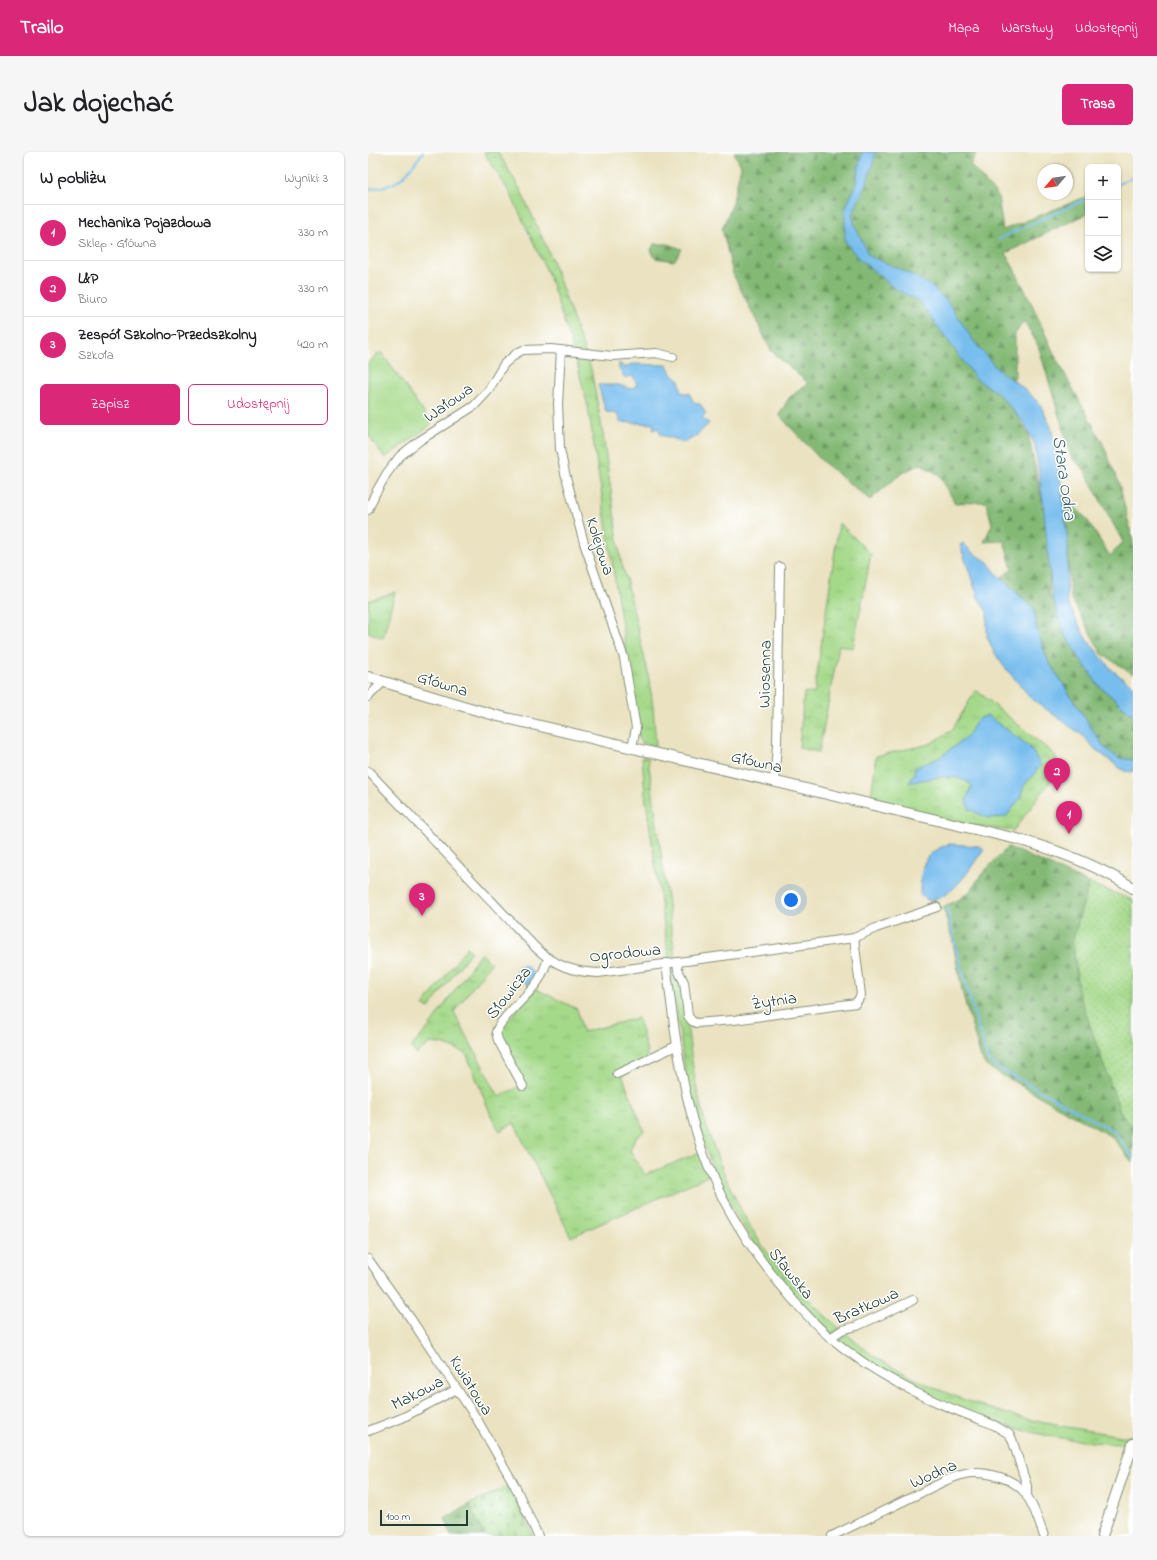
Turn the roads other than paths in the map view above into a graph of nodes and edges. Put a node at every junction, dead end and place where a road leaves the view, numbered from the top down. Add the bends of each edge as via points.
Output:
1 (561, 350) junction
2 (673, 357) dead end
3 (368, 510) edge
4 (780, 567) dead end
5 (368, 677) edge
6 (383, 682) junction
7 (368, 697) edge
8 (632, 747) junction
9 (368, 771) edge
10 (773, 781) junction
11 (1133, 888) edge
12 (937, 907) dead end
13 (854, 938) junction
14 (548, 958) junction
15 (677, 962) junction
16 (666, 963) junction
17 (676, 1046) junction
18 (617, 1074) dead end
19 (523, 1086) dead end
20 (368, 1259) edge
21 (913, 1300) dead end
22 (830, 1338) junction
23 (457, 1389) junction
24 (368, 1431) edge
25 (1133, 1444) edge
26 (1028, 1497) junction
27 (538, 1536) edge
28 (832, 1536) edge
29 (1044, 1536) edge
30 (1102, 1536) edge

1 - 2 street, Wałowa via 612,356 656,353
1 - 3 street, Wałowa via 524,350 509,359 488,391 474,406 400,456 384,478
1 - 8 street, Kolejowa via 558,404 560,450 584,543 624,658 636,728
4 - 10 street, Wiosenna via 777,730
5 - 6 main road, Główna
6 - 7 street
6 - 8 main road, Główna via 462,706
8 - 10 main road, Główna
9 - 14 street, Ogrodowa
10 - 11 main road, Główna via 1041,846 1080,860
12 - 13 street, Ogrodowa
13 - 15 street, Ogrodowa
13 - 15 street, Żytnia via 861,995 856,1003 734,1020 701,1024 692,1021 688,1016 684,982
14 - 16 street, Ogrodowa via 562,966 598,973
14 - 19 street, Słowicza via 536,985 496,1032
15 - 16 street, Ogrodowa
16 - 17 street, Sławska
17 - 18 street
17 - 22 street, Sławska via 700,1145 739,1228 781,1286
20 - 23 street, Kwiatowa
21 - 22 street, Bratkowa via 857,1326 842,1330
22 - 26 street, Sławska via 898,1383 1009,1434 1015,1446
23 - 24 street, Makowa via 402,1418
23 - 27 street, Kwiatowa via 514,1484
25 - 30 main road
26 - 28 street, Wodna via 1020,1488 1005,1479 982,1474 962,1475
26 - 29 street, Wodna

